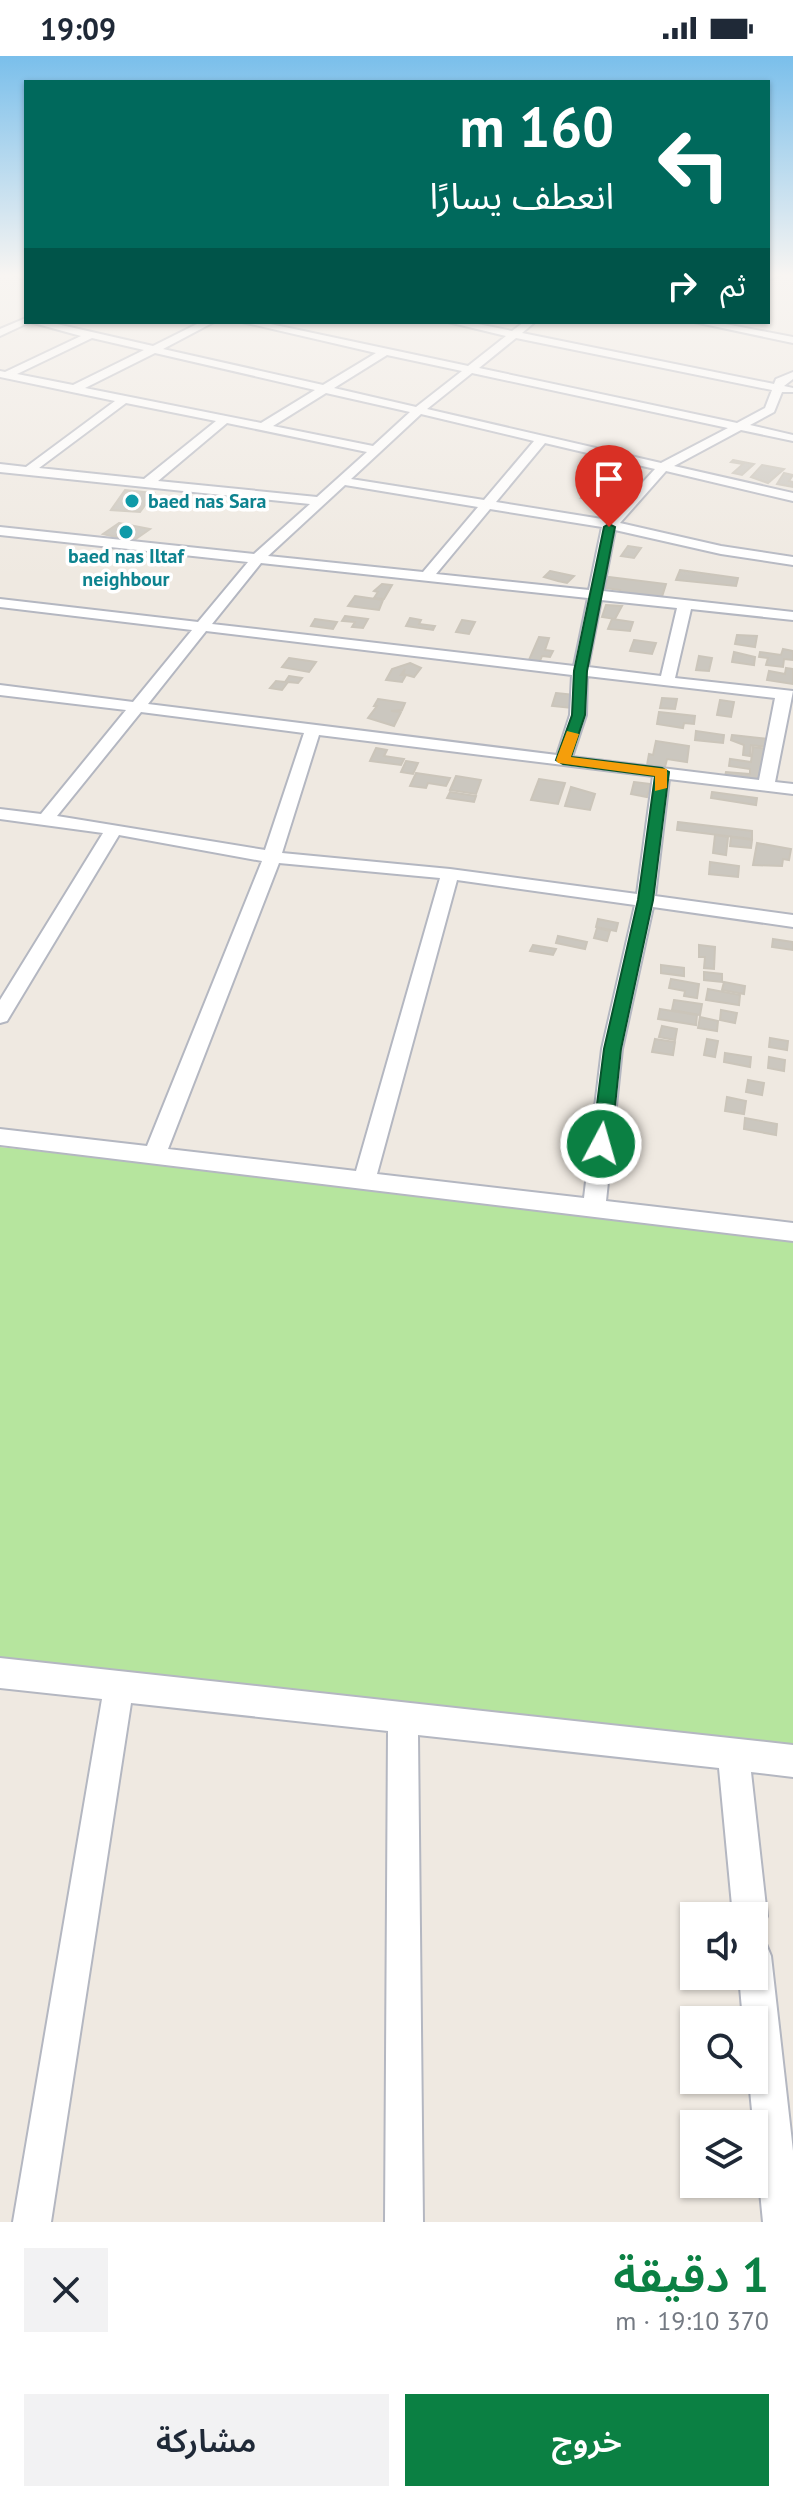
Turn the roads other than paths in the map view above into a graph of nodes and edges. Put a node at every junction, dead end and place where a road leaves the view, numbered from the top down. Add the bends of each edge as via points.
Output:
1 (15, 376) edge
2 (100, 376) edge
3 (272, 376) edge
4 (345, 376) edge
5 (461, 376) edge
6 (509, 376) edge
7 (719, 376) edge
8 (791, 376) edge
9 (76, 388) junction
10 (325, 388) junction
11 (778, 388) junction
12 (793, 391) edge
13 (125, 398) junction
14 (418, 411) junction
15 (226, 419) junction
16 (741, 426) junction
17 (263, 427) junction
18 (793, 438) edge
19 (542, 439) junction
20 (375, 450) junction
21 (663, 467) junction
22 (0, 468) edge
23 (28, 471) junction
24 (342, 481) junction
25 (147, 483) junction
26 (793, 497) edge
27 (321, 501) junction
28 (487, 505) junction
29 (612, 525) junction
30 (0, 531) edge
31 (258, 558) junction
32 (793, 561) edge
33 (427, 576) junction
34 (594, 595) junction
35 (0, 603) edge
36 (685, 605) junction
37 (793, 616) edge
38 (200, 627) junction
39 (580, 671) junction
40 (667, 681) junction
41 (0, 690) edge
42 (788, 695) edge
43 (136, 706) junction
44 (313, 729) junction
45 (563, 760) junction
46 (662, 772) junction
47 (766, 786) junction
48 (793, 789) edge
49 (0, 814) edge
50 (45, 820) junction
51 (114, 829) junction
52 (272, 857) junction
53 (450, 874) junction
54 (645, 900) junction
55 (793, 921) edge
56 (0, 1016) edge
57 (0, 1137) edge
58 (154, 1156) junction
59 (364, 1181) junction
60 (594, 1208) junction
61 (793, 1232) edge
62 (0, 1673) edge
63 (119, 1686) junction
64 (403, 1718) junction
65 (733, 1754) junction
66 (793, 1761) edge
67 (749, 1902) edge
68 (758, 1990) edge
69 (32, 2222) edge
70 (404, 2222) edge
71 (782, 2222) edge

1 - 9 street
2 - 9 street
3 - 10 street
4 - 10 street
5 - 14 street
6 - 16 street
7 - 11 street
8 - 11 street
9 - 13 street
10 - 14 street
10 - 17 street
11 - 12 street
11 - 16 street via 770,410
13 - 15 street
13 - 23 street
14 - 19 street
14 - 20 street
15 - 17 street
15 - 25 street
16 - 18 street
16 - 21 street
17 - 20 street
19 - 21 street
19 - 28 street
20 - 24 street
21 - 26 street
21 - 29 street
22 - 23 street
23 - 25 street
24 - 27 street
24 - 28 street
25 - 27 street
27 - 31 street
28 - 29 street
28 - 33 street
29 - 32 street
29 - 34 street
30 - 31 street
31 - 33 street
31 - 38 street
33 - 34 street
34 - 36 street
34 - 39 street
35 - 38 street
36 - 37 street
36 - 40 street
38 - 39 street
38 - 43 street
39 - 40 street
39 - 45 street via 578,715
40 - 42 street
41 - 43 street
42 - 47 street
43 - 44 street
43 - 50 street
44 - 45 street
44 - 52 street
45 - 46 street
46 - 47 street
46 - 54 street
47 - 48 street
49 - 50 street
50 - 51 street
51 - 52 street
51 - 56 street
52 - 53 street
52 - 58 street
53 - 54 street
53 - 59 street
54 - 55 street
54 - 60 street via 612,1049
57 - 58 street
58 - 59 street
59 - 60 street
60 - 61 street
62 - 63 street
63 - 64 street
63 - 69 street
64 - 65 street
64 - 70 street
65 - 66 street
65 - 67 street
68 - 71 street

